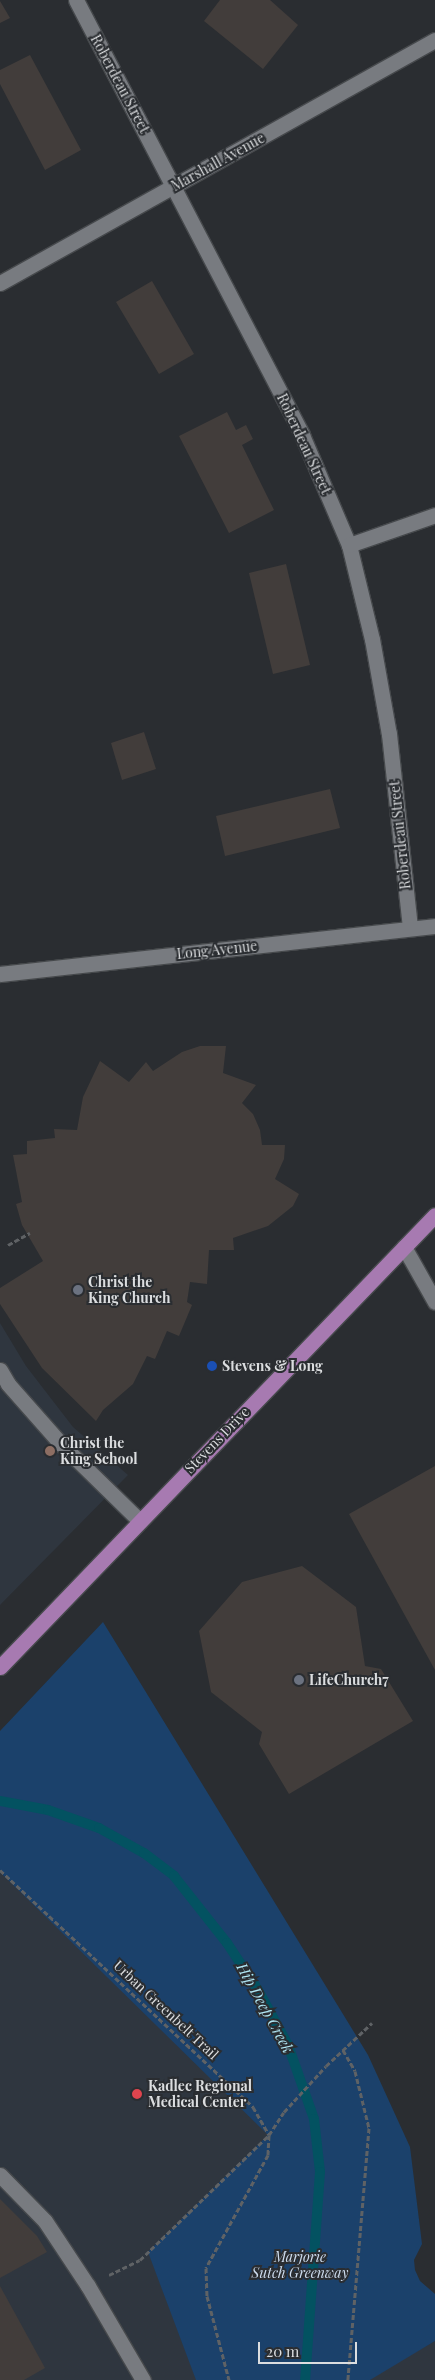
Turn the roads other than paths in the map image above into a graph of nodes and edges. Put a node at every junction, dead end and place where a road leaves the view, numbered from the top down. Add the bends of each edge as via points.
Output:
1 (76, 0) edge
2 (435, 40) edge
3 (174, 187) junction
4 (0, 283) edge
5 (435, 515) edge
6 (349, 545) junction
7 (435, 926) edge
8 (410, 928) junction
9 (0, 974) edge
10 (435, 1215) edge
11 (404, 1247) junction
12 (435, 1302) edge
13 (0, 1370) edge
14 (140, 1521) junction
15 (0, 1667) edge
16 (0, 2176) edge
17 (142, 2380) edge

1 - 3 street, Roberdeau Street
2 - 3 street, Marshall Avenue
3 - 4 street, Marshall Avenue
3 - 6 street, Roberdeau Street via 302,435
5 - 6 street
6 - 8 street, Roberdeau Street via 372,639 389,734
7 - 8 street, Long Avenue
8 - 9 street, Long Avenue
10 - 11 main road, Stevens Drive
11 - 12 street
11 - 14 main road, Stevens Drive
13 - 14 street via 8,1384 62,1445
14 - 15 main road, Stevens Drive
16 - 17 street via 45,2221 88,2286

